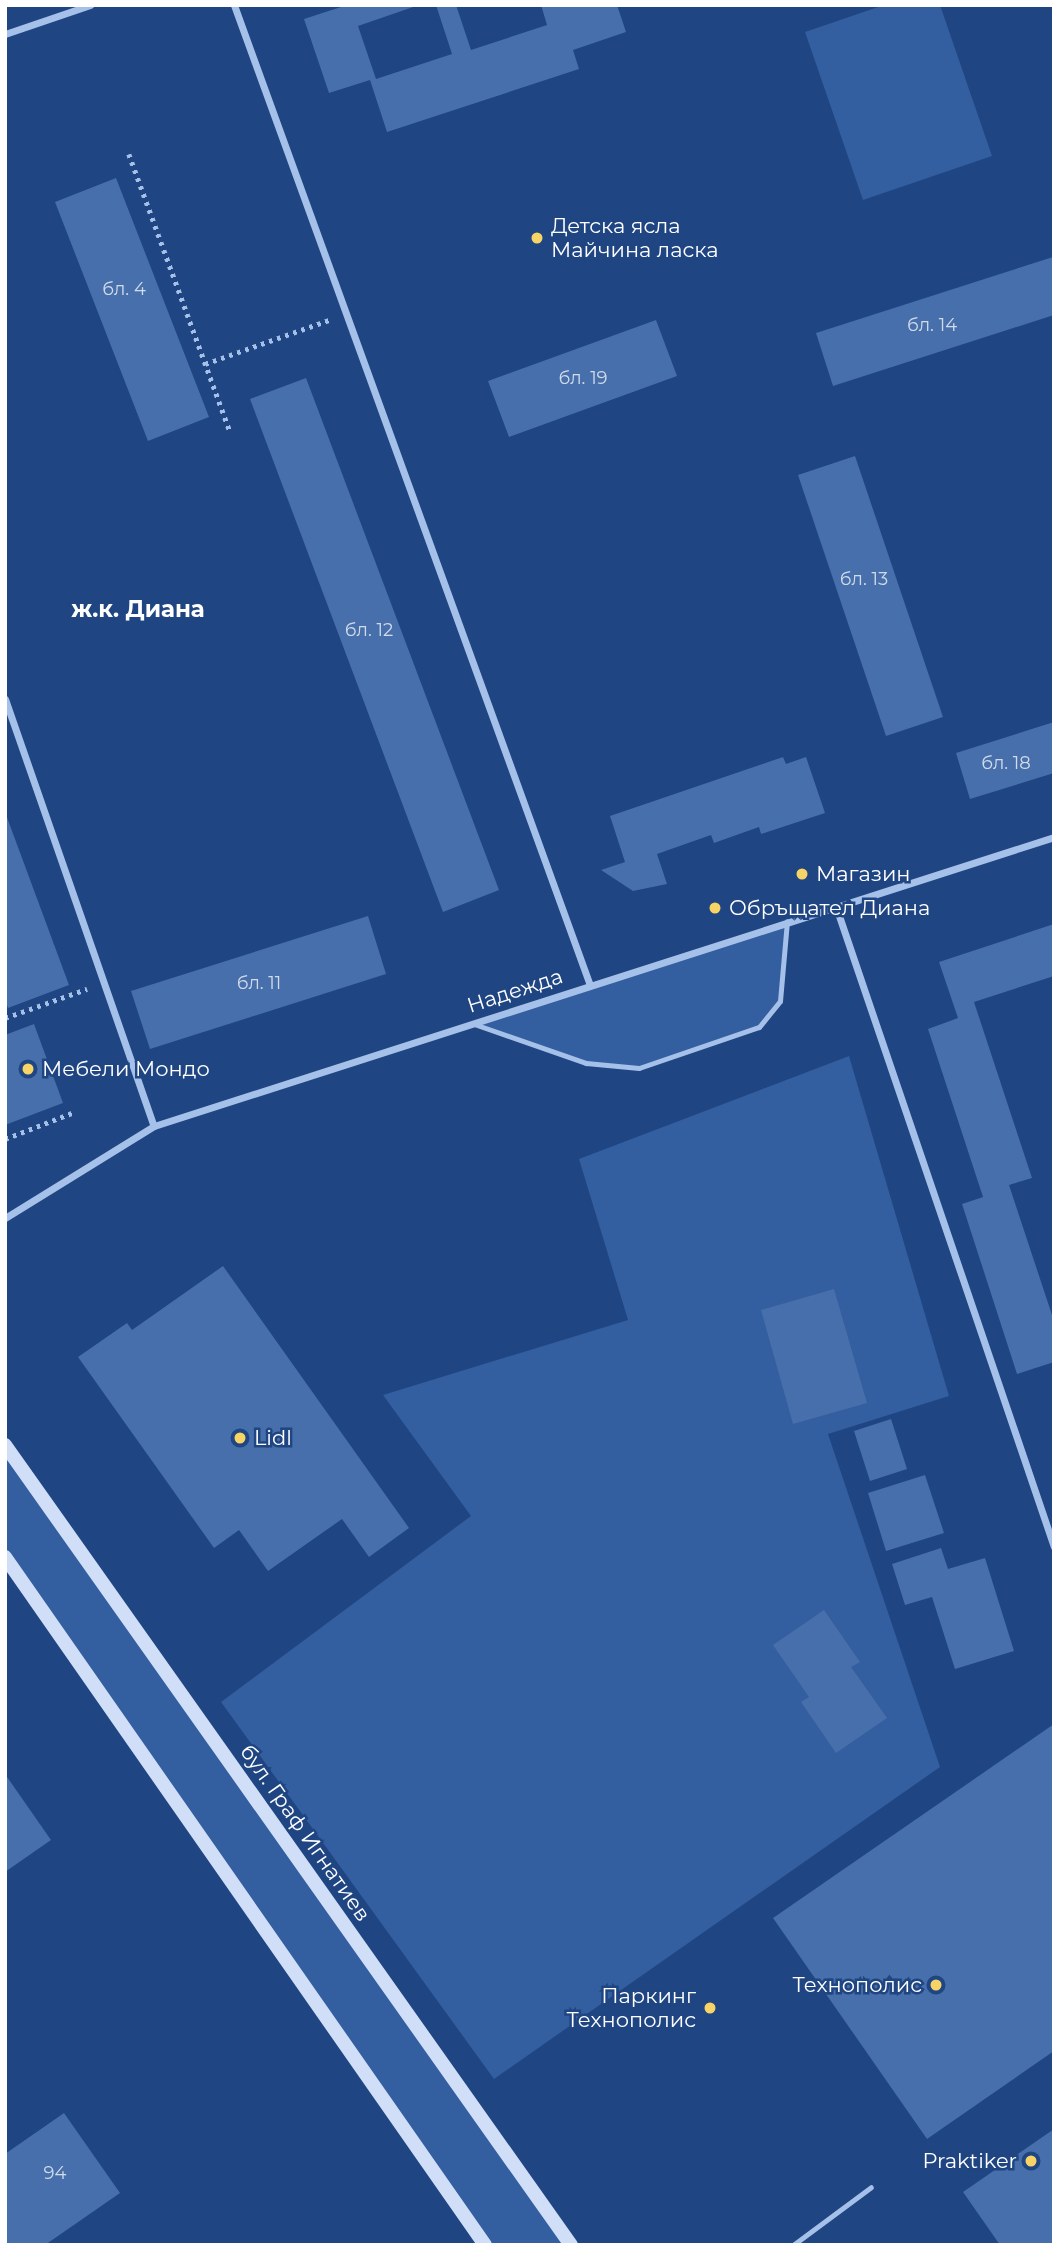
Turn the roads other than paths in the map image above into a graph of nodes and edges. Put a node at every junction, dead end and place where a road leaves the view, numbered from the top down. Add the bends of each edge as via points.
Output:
1 (90, 5) edge
2 (234, 5) edge
3 (5, 34) edge
4 (5, 699) edge
5 (1054, 837) edge
6 (836, 907) junction
7 (788, 921) junction
8 (590, 985) junction
9 (471, 1023) junction
10 (154, 1126) junction
11 (5, 1218) edge
12 (5, 1445) edge
13 (1054, 1547) edge
14 (5, 1558) edge
15 (872, 2187) dead end
16 (485, 2245) edge
17 (571, 2245) edge
18 (793, 2245) edge

1 - 3 street
2 - 8 street
4 - 10 street
5 - 6 street, Надежда
6 - 7 street, Надежда
6 - 13 street
7 - 8 street, Надежда
7 - 9 lane via 780,1001 759,1027 639,1068 586,1063
8 - 9 street, Надежда
9 - 10 street, Надежда
10 - 11 street, Надежда
12 - 17 main road, бул. Граф Игнатиев
14 - 16 main road
15 - 18 lane

